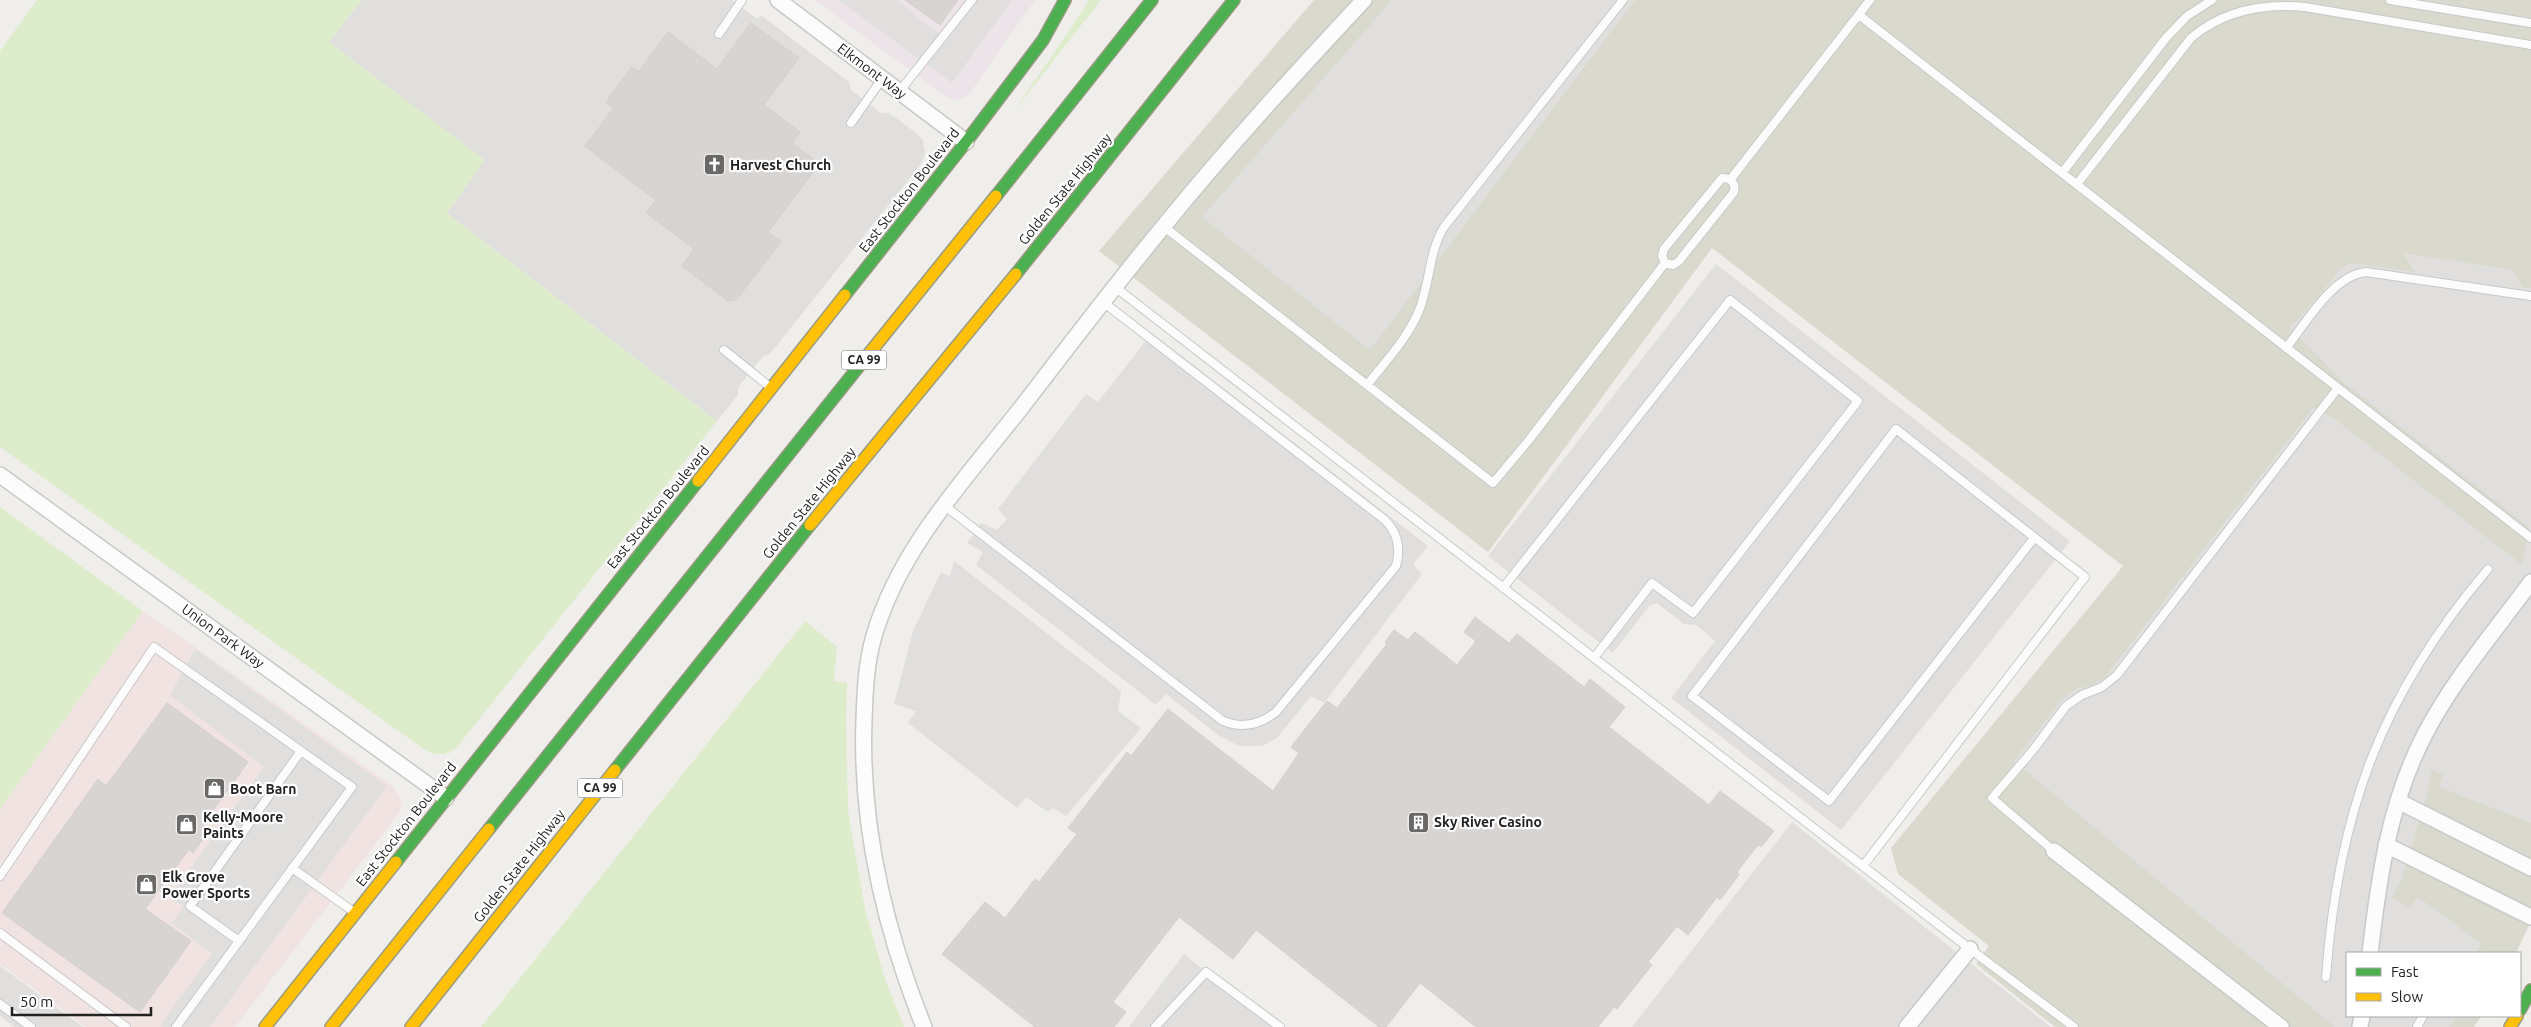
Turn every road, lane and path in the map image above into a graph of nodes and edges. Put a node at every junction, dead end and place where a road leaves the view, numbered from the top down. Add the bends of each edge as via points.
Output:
1 (742, 0) edge
2 (972, 0) edge
3 (1065, 0) edge
4 (1150, 0) edge
5 (1234, 0) edge
6 (1364, 0) edge
7 (1623, 0) edge
8 (1870, 0) edge
9 (2212, 0) edge
10 (2390, 0) edge
11 (785, 2) edge
12 (1859, 15) junction
13 (2531, 23) edge
14 (719, 34) dead end
15 (2531, 45) edge
16 (882, 79) junction
17 (899, 92) junction
18 (851, 123) dead end
19 (966, 142) junction
20 (2062, 173) junction
21 (1730, 180) junction
22 (2076, 184) junction
23 (1164, 226) junction
24 (1665, 263) junction
25 (1114, 287) junction
26 (2531, 296) edge
27 (1103, 302) junction
28 (2286, 348) junction
29 (724, 350) dead end
30 (1367, 385) junction
31 (772, 388) junction
32 (2338, 388) junction
33 (0, 475) edge
34 (945, 506) junction
35 (2034, 538) junction
36 (2531, 538) edge
37 (2488, 569) dead end
38 (2531, 582) edge
39 (1503, 588) junction
40 (1594, 658) junction
41 (301, 751) junction
42 (446, 798) junction
43 (2398, 801) junction
44 (2386, 845) junction
45 (2054, 851) joint
46 (1863, 866) junction
47 (292, 868) junction
48 (2531, 868) edge
49 (0, 876) edge
50 (355, 913) junction
51 (2531, 917) edge
52 (0, 933) edge
53 (239, 940) junction
54 (1970, 949) junction
55 (2370, 952) edge
56 (2326, 977) dead end
57 (2531, 990) edge
58 (0, 1004) edge
59 (2521, 1008) edge
60 (31, 1027) edge
61 (126, 1027) edge
62 (176, 1027) edge
63 (265, 1027) edge
64 (331, 1027) edge
65 (411, 1027) edge
66 (924, 1027) edge
67 (1155, 1027) edge
68 (1280, 1027) edge
69 (1907, 1027) edge
70 (2074, 1027) edge
71 (2281, 1027) edge

1 - 14 lane
2 - 17 lane
3 - 19 main road, East Stockton Boulevard via 1042,40
4 - 64 main road, CA 99
5 - 65 main road, Golden State Highway / CA 99 via 1073,205 790,550
6 - 23 street via 1270,101
7 - 30 lane via 1444,227 1434,247 1424,296 1414,322
8 - 12 lane
9 - 20 lane via 2187,16 2166,38
10 - 13 lane
11 - 16 street, Elkmont Way
12 - 20 lane
12 - 21 lane
15 - 22 lane via 2305,7 2272,6 2238,11 2213,22 2191,38
16 - 17 street, Elkmont Way
16 - 18 lane
17 - 19 street, Elkmont Way
19 - 31 main road, East Stockton Boulevard
20 - 22 lane
21 - 24 lane via 1718,180 1662,252
21 - 24 lane via 1735,188 1731,196 1679,261 1673,265
22 - 28 lane
23 - 25 street
23 - 30 lane
24 - 30 lane via 1493,482
25 - 27 street
25 - 39 lane
26 - 28 lane via 2358,273 2337,285
27 - 34 street
27 - 34 lane via 1385,520 1398,543 1396,566 1276,712 1259,723 1240,726 1223,721
28 - 32 lane
29 - 31 lane
31 - 42 main road, East Stockton Boulevard
32 - 36 lane
32 - 45 lane via 2118,675 2066,706 1992,798
33 - 42 street, Union Park Way
34 - 66 street via 914,550 886,602 868,658 864,698 864,778 872,844 888,919
35 - 35 lane via 1896,429 1692,696 1829,801
35 - 46 lane via 2085,578
37 - 56 lane via 2440,629 2417,665 2396,700 2373,751 2361,782 2343,853 2332,913
38 - 43 street via 2444,702 2414,758
39 - 40 lane
39 - 40 lane via 1730,300 1858,401 1693,613 1652,583
40 - 46 lane
41 - 47 lane via 352,787
41 - 49 lane via 154,648
41 - 53 lane via 190,906
42 - 50 main road, East Stockton Boulevard
43 - 44 street
43 - 48 street
44 - 51 street
44 - 55 street via 2377,886
45 - 71 street
46 - 54 lane
47 - 50 lane
47 - 53 lane
50 - 63 main road, East Stockton Boulevard
52 - 61 lane
53 - 62 lane
54 - 69 street
54 - 70 lane
57 - 59 main road
58 - 60 lane
67 - 68 lane via 1206,972

